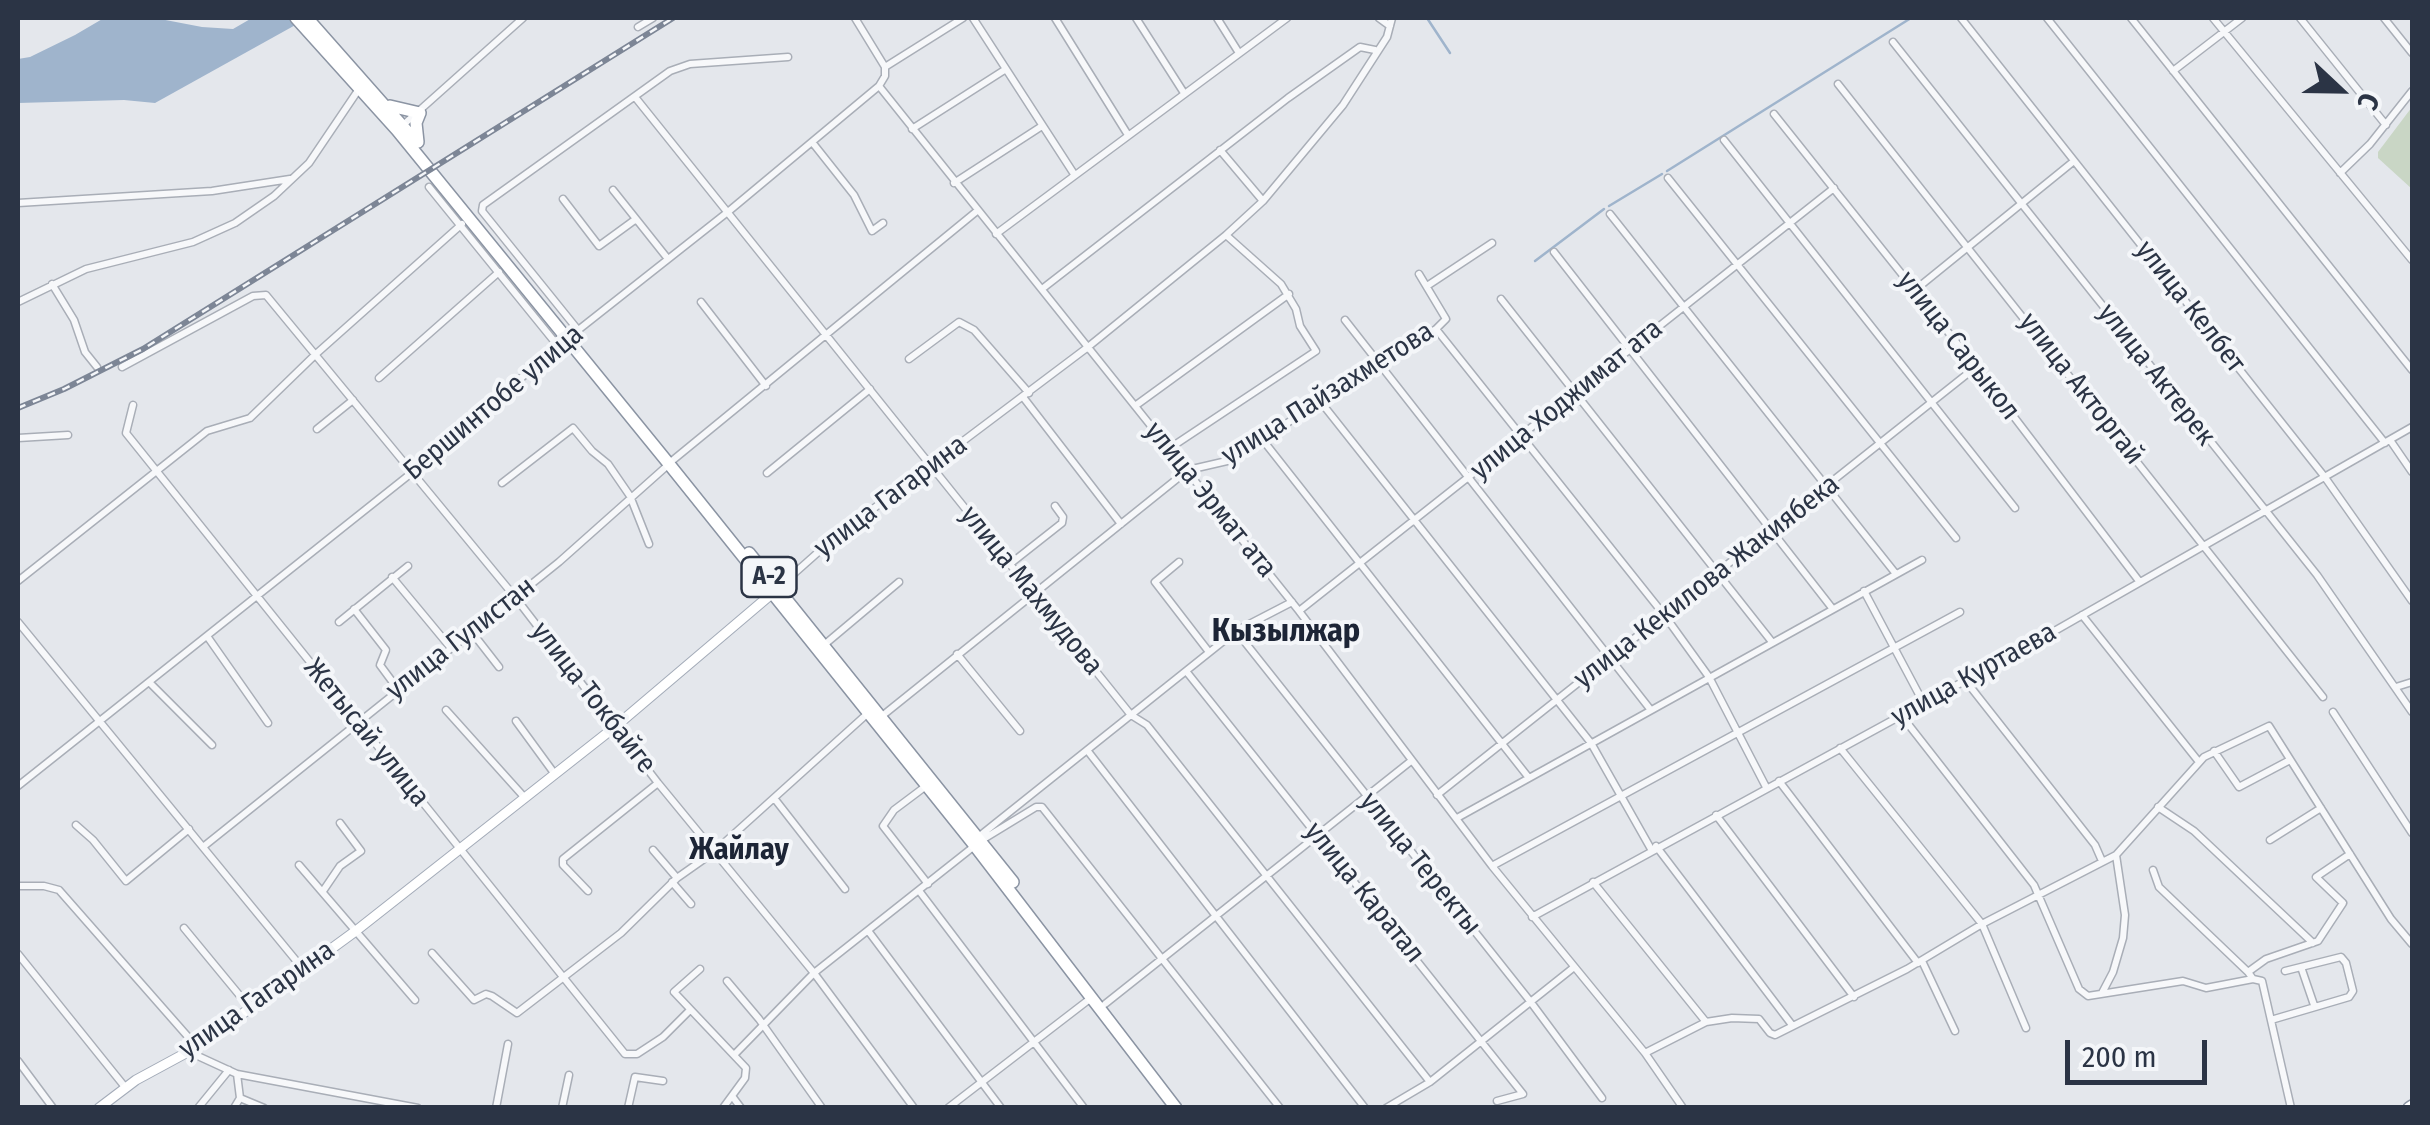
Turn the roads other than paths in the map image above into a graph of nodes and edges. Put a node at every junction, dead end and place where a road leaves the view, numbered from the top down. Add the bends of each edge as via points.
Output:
1 (296, 18) edge
2 (307, 18) edge
3 (523, 18) edge
4 (653, 18) edge
5 (855, 18) edge
6 (963, 18) edge
7 (973, 18) edge
8 (1055, 18) edge
9 (1136, 18) edge
10 (1217, 18) edge
11 (1287, 18) edge
12 (1379, 18) edge
13 (1960, 18) edge
14 (2047, 18) edge
15 (2130, 18) edge
16 (2213, 18) edge
17 (2242, 18) edge
18 (2300, 18) edge
19 (2384, 18) edge
20 (1391, 22) edge
21 (638, 27) dead end
22 (2224, 32) junction
23 (1893, 42) dead end
24 (1375, 50) junction
25 (1239, 53) junction
26 (2412, 53) edge
27 (788, 56) dead end
28 (337, 59) junction
29 (885, 67) junction
30 (1006, 69) junction
31 (2173, 71) junction
32 (1838, 84) dead end
33 (878, 86) junction
34 (359, 89) junction
35 (2412, 91) edge
36 (1184, 93) junction
37 (636, 97) junction
38 (383, 103) junction
39 (420, 113) junction
40 (1774, 114) dead end
41 (2386, 125) junction
42 (1042, 126) junction
43 (400, 127) junction
44 (912, 129) junction
45 (1128, 135) junction
46 (1724, 140) dead end
47 (812, 142) junction
48 (420, 146) junction
49 (1220, 150) junction
50 (2074, 161) junction
51 (2340, 173) junction
52 (1074, 174) junction
53 (1668, 178) dead end
54 (292, 179) junction
55 (954, 183) junction
56 (428, 187) dead end
57 (1834, 188) junction
58 (613, 190) dead end
59 (563, 199) dead end
60 (1263, 201) junction
61 (18, 203) edge
62 (2021, 204) junction
63 (728, 211) junction
64 (977, 212) junction
65 (1610, 214) dead end
66 (636, 219) junction
67 (883, 223) dead end
68 (1790, 223) junction
69 (462, 224) junction
70 (996, 234) junction
71 (1226, 236) junction
72 (1492, 244) dead end
73 (1969, 247) junction
74 (1554, 252) dead end
75 (668, 259) junction
76 (2412, 260) edge
77 (1738, 266) junction
78 (499, 272) junction
79 (1419, 274) dead end
80 (52, 284) junction
81 (1427, 286) junction
82 (1042, 289) junction
83 (1915, 290) junction
84 (1289, 294) junction
85 (1501, 299) dead end
86 (18, 302) edge
87 (700, 302) dead end
88 (1682, 308) junction
89 (1345, 320) dead end
90 (1436, 329) junction
91 (828, 336) junction
92 (569, 338) junction
93 (1088, 347) junction
94 (1629, 350) junction
95 (316, 354) junction
96 (910, 359) dead end
97 (1379, 365) junction
98 (97, 367) dead end
99 (122, 367) dead end
100 (1976, 367) junction
101 (2412, 370) edge
102 (379, 378) dead end
103 (766, 386) junction
104 (870, 389) junction
105 (1576, 393) junction
106 (1026, 395) junction
107 (354, 400) junction
108 (1320, 401) junction
109 (1933, 402) junction
110 (133, 405) dead end
111 (1135, 406) junction
112 (2412, 427) edge
113 (317, 429) dead end
114 (68, 435) dead end
115 (1522, 437) junction
116 (18, 438) edge
117 (1262, 439) junction
118 (2387, 442) junction
119 (1880, 444) junction
120 (1170, 448) junction
121 (671, 462) junction
122 (932, 467) junction
123 (1188, 470) junction
124 (414, 472) junction
125 (766, 472) dead end
126 (2412, 472) edge
127 (156, 473) junction
128 (2324, 476) junction
129 (1468, 479) junction
130 (502, 483) dead end
131 (1827, 488) junction
132 (630, 496) junction
133 (1055, 506) dead end
134 (2015, 508) dead end
135 (2264, 511) junction
136 (1413, 521) junction
137 (1121, 524) junction
138 (1772, 531) junction
139 (1956, 538) dead end
140 (649, 544) dead end
141 (2204, 544) junction
142 (1922, 560) dead end
143 (1179, 562) dead end
144 (1010, 564) junction
145 (1360, 564) junction
146 (408, 566) dead end
147 (1719, 574) junction
148 (1896, 574) junction
149 (392, 577) junction
150 (18, 581) edge
151 (2140, 581) junction
152 (899, 582) dead end
153 (775, 591) junction
154 (1864, 591) junction
155 (1032, 593) junction
156 (257, 596) junction
157 (515, 597) junction
158 (2412, 601) edge
159 (1292, 602) junction
160 (1832, 608) junction
161 (354, 609) junction
162 (1300, 611) junction
163 (1960, 612) dead end
164 (2082, 615) junction
165 (1665, 616) junction
166 (18, 622) edge
167 (338, 622) dead end
168 (470, 631) junction
169 (1236, 631) junction
170 (206, 636) junction
171 (1772, 642) junction
172 (824, 645) junction
173 (450, 647) junction
174 (1894, 648) junction
175 (1209, 652) junction
176 (957, 654) junction
177 (1611, 659) junction
178 (499, 666) dead end
179 (1186, 671) junction
180 (1709, 677) junction
181 (1965, 680) junction
182 (150, 682) junction
183 (2412, 682) edge
184 (2396, 686) junction
185 (397, 688) junction
186 (2323, 696) dead end
187 (1558, 701) junction
188 (1923, 702) junction
189 (446, 710) dead end
190 (1650, 710) junction
191 (2334, 712) dead end
192 (2412, 712) edge
193 (868, 713) junction
194 (1901, 714) junction
195 (1131, 715) junction
196 (882, 716) junction
197 (100, 721) junction
198 (516, 721) dead end
199 (357, 722) junction
200 (268, 724) dead end
201 (616, 726) junction
202 (1020, 731) dead end
203 (1737, 733) junction
204 (1591, 743) junction
205 (1504, 744) junction
206 (212, 745) dead end
207 (1840, 748) junction
208 (1087, 750) junction
209 (2214, 751) junction
210 (2290, 760) junction
211 (1412, 761) junction
212 (2199, 762) junction
213 (554, 773) junction
214 (1529, 778) junction
215 (1778, 781) junction
216 (658, 783) junction
217 (927, 785) junction
218 (18, 786) edge
219 (1766, 787) junction
220 (1437, 795) junction
221 (1621, 796) junction
222 (524, 798) junction
223 (774, 798) junction
224 (1366, 798) junction
225 (2158, 807) junction
226 (2321, 808) junction
227 (1716, 815) junction
228 (1457, 818) junction
229 (340, 823) dead end
230 (76, 825) dead end
231 (189, 829) junction
232 (2412, 833) edge
233 (1318, 836) junction
234 (2270, 840) dead end
235 (977, 841) junction
236 (203, 847) junction
237 (1654, 848) junction
238 (459, 849) junction
239 (653, 850) dead end
240 (714, 852) junction
241 (2350, 854) junction
242 (2116, 855) junction
243 (2102, 861) junction
244 (299, 865) dead end
245 (1492, 866) junction
246 (2153, 870) dead end
247 (1267, 876) junction
248 (674, 880) junction
249 (1593, 882) junction
250 (928, 884) junction
251 (18, 886) edge
252 (845, 889) dead end
253 (324, 891) junction
254 (588, 891) dead end
255 (920, 892) junction
256 (2039, 894) junction
257 (691, 904) dead end
258 (1215, 916) junction
259 (1532, 917) junction
260 (1982, 924) junction
261 (184, 928) dead end
262 (357, 930) junction
263 (868, 932) junction
264 (2313, 942) junction
265 (2412, 944) edge
266 (432, 953) dead end
267 (18, 954) edge
268 (1163, 958) junction
269 (1920, 962) junction
270 (2301, 967) junction
271 (700, 968) dead end
272 (1573, 968) junction
273 (304, 970) junction
274 (2285, 971) dead end
275 (814, 974) junction
276 (2250, 975) junction
277 (565, 977) junction
278 (727, 981) dead end
279 (2101, 994) junction
280 (1854, 996) junction
281 (1092, 997) junction
282 (415, 1000) dead end
283 (1530, 1001) junction
284 (1105, 1004) junction
285 (2314, 1006) junction
286 (250, 1008) junction
287 (688, 1010) junction
288 (2271, 1020) junction
289 (1706, 1022) junction
290 (764, 1026) junction
291 (1792, 1026) junction
292 (2026, 1028) dead end
293 (1954, 1031) dead end
294 (1033, 1042) junction
295 (1482, 1042) junction
296 (508, 1044) dead end
297 (192, 1049) junction
298 (1645, 1053) junction
299 (735, 1054) junction
300 (18, 1061) edge
301 (229, 1070) junction
302 (238, 1074) junction
303 (568, 1075) dead end
304 (663, 1081) dead end
305 (981, 1082) junction
306 (1430, 1082) junction
307 (125, 1088) junction
308 (732, 1096) junction
309 (240, 1098) junction
310 (1602, 1098) dead end
311 (1497, 1101) dead end
312 (53, 1108) edge
313 (99, 1108) edge
314 (198, 1108) edge
315 (234, 1108) edge
316 (264, 1108) edge
317 (418, 1108) edge
318 (496, 1108) edge
319 (562, 1108) edge
320 (628, 1108) edge
321 (723, 1108) edge
322 (741, 1108) edge
323 (822, 1108) edge
324 (914, 1108) edge
325 (948, 1108) edge
326 (1001, 1108) edge
327 (1084, 1108) edge
328 (1180, 1108) edge
329 (1280, 1108) edge
330 (1365, 1108) edge
331 (1386, 1108) edge
332 (1683, 1108) edge
333 (2291, 1108) edge

1 - 28 highway, A-2
2 - 28 highway, A-2
3 - 39 street
4 - 21 street
5 - 29 street
6 - 29 street
7 - 30 street
8 - 45 street
9 - 36 street
10 - 25 street
11 - 25 street
12 - 20 street
13 - 50 street, улица Келбет
14 - 118 street
15 - 31 street
16 - 22 street
17 - 22 street
18 - 41 street
19 - 26 street
20 - 24 street, улица Гагарина
22 - 31 street
22 - 51 street
23 - 62 street, улица Актерек
24 - 49 street via 1360,47
24 - 60 street, улица Гагарина via 1343,105
25 - 36 street
27 - 37 street via 680,66
28 - 34 highway, A-2
28 - 38 highway, A-2
29 - 33 street, Бершинтобе улица
30 - 42 street
30 - 44 street
31 - 101 street
32 - 73 street, улица Акторгай
33 - 44 street, улица Эрмат ата
33 - 47 street, Бершинтобе улица
34 - 43 highway, A-2
34 - 54 street
35 - 41 street
36 - 45 street
37 - 63 street, улица Махмудова
37 - 92 street via 483,205
38 - 39 highway
38 - 43 highway, A-2
39 - 43 street
39 - 48 highway
40 - 57 street, улица Сарыкол
41 - 51 street
42 - 52 street
42 - 55 street
43 - 48 highway, A-2
43 - 92 highway, A-2
44 - 55 street, улица Эрмат ата
45 - 52 street
46 - 68 street
47 - 63 street, Бершинтобе улица
47 - 67 street via 854,195 872,231
48 - 92 highway, A-2
49 - 60 street
49 - 82 street
50 - 62 street
50 - 128 street, улица Келбет
51 - 76 street
52 - 70 street
53 - 77 street
54 - 61 street
54 - 80 street via 235,223 193,242
55 - 64 street, улица Эрмат ата
56 - 69 street
57 - 68 street, улица Ходжимат ата
57 - 83 street, улица Сарыкол
58 - 66 street
59 - 66 street via 600,246
60 - 71 street, улица Гагарина
62 - 73 street
62 - 135 street, улица Актерек
63 - 75 street, Бершинтобе улица
63 - 91 street, улица Махмудова
64 - 70 street, улица Эрмат ата
64 - 91 street, улица Гулистан
65 - 88 street
66 - 75 street
68 - 77 street, улица Ходжимат ата
68 - 109 street
69 - 78 street
69 - 95 street
70 - 82 street, улица Эрмат ата
71 - 84 street
71 - 93 street, улица Гагарина
72 - 81 street
73 - 83 street
73 - 141 street, улица Акторгай
74 - 94 street
75 - 92 street, Бершинтобе улица
77 - 88 street, улица Ходжимат ата
77 - 119 street
78 - 92 street
78 - 102 street
79 - 81 street, улица Пайзахметова
80 - 86 street
80 - 98 street
81 - 90 street, улица Пайзахметова via 1446,319
82 - 93 street, улица Эрмат ата
83 - 100 street, улица Сарыкол
84 - 111 street
84 - 120 street via 1316,351
85 - 105 street
87 - 103 street
88 - 94 street, улица Ходжимат ата
88 - 131 street
89 - 97 street
90 - 97 street, улица Пайзахметова
90 - 115 street
91 - 103 street, улица Гулистан
91 - 104 street, улица Махмудова
92 - 121 highway, A-2
92 - 124 street, Бершинтобе улица
93 - 106 street, улица Гагарина
93 - 111 street, улица Эрмат ата
94 - 105 street, улица Ходжимат ата
94 - 138 street
95 - 99 street, улица Токбайге via 266,295
95 - 107 street, улица Токбайге
95 - 127 street via 250,418 208,431
96 - 106 street via 959,322 974,330
97 - 108 street, улица Пайзахметова
97 - 129 street
100 - 109 street, улица Кекилова Жакиябека
100 - 151 street, улица Сарыкол
103 - 121 street, улица Гулистан
104 - 122 street, улица Махмудова
104 - 125 street
105 - 115 street, улица Ходжимат ата
105 - 147 street
106 - 122 street, улица Гагарина
106 - 137 street
107 - 113 street
107 - 124 street, улица Токбайге
108 - 117 street, улица Пайзахметова
108 - 136 street
109 - 119 street, улица Кекилова Жакиябека
109 - 134 street
110 - 127 street, Жетысай улица via 126,434
111 - 120 street, улица Эрмат ата
112 - 118 street, улица Куртаева
114 - 116 street
115 - 129 street, улица Ходжимат ата
115 - 165 street
117 - 123 street, улица Пайзахметова via 1226,462
117 - 145 street
118 - 126 street
118 - 128 street, улица Куртаева
119 - 131 street, улица Кекилова Жакиябека
119 - 139 street
120 - 123 street, улица Эрмат ата
121 - 132 street, улица Гулистан
121 - 153 highway, A-2
122 - 144 street, улица Махмудова
122 - 153 street, улица Гагарина via 832,539
123 - 137 street, улица Пайзахметова
123 - 159 street, улица Эрмат ата
124 - 156 street, Бершинтобе улица
124 - 157 street, улица Токбайге
127 - 150 street
127 - 156 street, Жетысай улица
128 - 135 street, улица Куртаева
128 - 158 street, улица Келбет
129 - 136 street, улица Ходжимат ата
129 - 177 street
130 - 132 street via 573,428
131 - 138 street, улица Кекилова Жакиябека
131 - 148 street
132 - 140 street
132 - 157 street, улица Гулистан
133 - 144 street via 1062,523
135 - 141 street, улица Куртаева
135 - 184 street, улица Актерек
136 - 145 street, улица Ходжимат ата
136 - 187 street
137 - 155 street, улица Пайзахметова
138 - 147 street, улица Кекилова Жакиябека
138 - 160 street
141 - 151 street, улица Куртаева
141 - 186 street, улица Акторгай
142 - 148 street
143 - 175 street via 1156,582
144 - 155 street, улица Махмудова
145 - 162 street, улица Ходжимат ата
145 - 205 street
146 - 149 street
147 - 165 street, улица Кекилова Жакиябека
147 - 171 street
148 - 154 street
149 - 161 street
149 - 173 street
151 - 164 street, улица Куртаева
152 - 172 street
153 - 172 highway, A-2
153 - 193 highway, A-2
153 - 201 main road, улица Гагарина
154 - 160 street
154 - 174 street
155 - 176 street, улица Пайзахметова
155 - 195 street, улица Махмудова
156 - 170 street, Бершинтобе улица
156 - 199 street, Жетысай улица
157 - 168 street, улица Гулистан
157 - 201 street, улица Токбайге
159 - 162 street, улица Эрмат ата
159 - 169 street
160 - 171 street
161 - 167 street
161 - 185 street via 386,650 380,665
162 - 211 street, улица Эрмат ата
163 - 174 street
164 - 181 street, улица Куртаева
164 - 212 street
165 - 177 street, улица Кекилова Жакиябека
165 - 180 street
166 - 197 street
168 - 173 street, улица Гулистан
168 - 178 street
169 - 175 street
169 - 224 street, улица Теректы
170 - 182 street, Бершинтобе улица
170 - 200 street
171 - 180 street
172 - 196 highway, A-2
173 - 185 street, улица Гулистан
174 - 188 street
174 - 203 street
175 - 179 street
176 - 196 street, улица Пайзахметова
176 - 202 street
177 - 187 street, улица Кекилова Жакиябека
177 - 190 street
179 - 195 street
179 - 233 street, улица Каратал
180 - 190 street
180 - 203 street
181 - 188 street, улица Куртаева
181 - 243 street
182 - 197 street, Бершинтобе улица
182 - 206 street
183 - 184 street
184 - 192 street, улица Актерек
185 - 199 street, улица Гулистан
187 - 204 street
187 - 205 street, улица Кекилова Жакиябека
188 - 194 street, улица Куртаева
189 - 222 street
190 - 204 street
191 - 232 street
193 - 217 highway, A-2
193 - 223 street
194 - 207 street, улица Куртаева
194 - 256 street
195 - 208 street
195 - 247 street, улица Махмудова via 1147,726
196 - 235 highway, A-2
197 - 218 street, Бершинтобе улица
197 - 231 street
198 - 213 street
199 - 236 street, улица Гулистан
199 - 238 street, Жетысай улица
201 - 213 main road, улица Гагарина
201 - 216 street, улица Токбайге
203 - 219 street
203 - 221 street
204 - 214 street
204 - 221 street
205 - 214 street
205 - 220 street, улица Кекилова Жакиябека
207 - 215 street, улица Куртаева
207 - 260 street
208 - 235 street
208 - 258 street
209 - 210 street via 2269,726
209 - 210 street via 2239,787
209 - 212 street
210 - 226 street
211 - 220 street, улица Эрмат ата
211 - 224 street
212 - 225 street
213 - 222 main road, улица Гагарина
214 - 228 street
215 - 219 street, улица Куртаева
215 - 269 street
216 - 240 street, улица Токбайге
216 - 254 street via 562,859
217 - 235 highway, A-2
217 - 250 street via 883,826
219 - 227 street, улица Куртаева
220 - 228 street, улица Эрмат ата
221 - 237 street
221 - 245 street
222 - 238 main road, улица Гагарина
223 - 240 street
223 - 252 street
224 - 233 street
224 - 283 street, улица Теректы
225 - 242 street
225 - 264 street via 2194,831
226 - 234 street
226 - 241 street
227 - 237 street, улица Куртаева
227 - 280 street
228 - 245 street, улица Эрмат ата
229 - 253 street via 361,851 340,866
230 - 231 street via 126,881
231 - 236 street
233 - 247 street
233 - 295 street, улица Каратал
235 - 250 street
235 - 268 street via 1036,807 1046,809
235 - 281 highway, A-2
235 - 284 highway, A-2
236 - 273 street
237 - 249 street, улица Куртаева
237 - 291 street
238 - 262 main road, улица Гагарина
238 - 277 street, Жетысай улица
239 - 248 street
240 - 248 street
240 - 275 street, улица Токбайге
241 - 264 street via 2316,877 2344,903
241 - 265 street
242 - 243 street
242 - 279 street via 2123,938
243 - 256 street
244 - 253 street
245 - 259 street, улица Эрмат ата
246 - 276 street via 2159,887
247 - 258 street
247 - 306 street, улица Махмудова
248 - 257 street
248 - 277 street via 622,933
249 - 259 street, улица Куртаева
249 - 289 street
250 - 255 street
251 - 297 street via 59,890
253 - 262 street
255 - 263 street
255 - 294 street
256 - 260 street
256 - 279 street via 2080,989
258 - 268 street
258 - 330 street
259 - 272 street, улица Эрмат ата
260 - 269 street
260 - 292 street
261 - 286 street
262 - 273 main road, улица Гагарина
262 - 282 street
263 - 275 street
263 - 305 street
264 - 276 street via 2266,959
266 - 277 street via 474,1000 486,994 517,1013
267 - 307 street
268 - 284 street
268 - 329 street
269 - 280 street
269 - 293 street
270 - 274 street
270 - 285 street
270 - 285 street via 2341,957 2346,963 2352,994
271 - 287 street via 674,990
272 - 283 street
272 - 298 street, улица Эрмат ата
273 - 286 main road, улица Гагарина
275 - 290 street
275 - 324 street, улица Токбайге
276 - 279 street via 2206,988 2183,981
276 - 288 street via 2262,981
277 - 287 street, Жетысай улица via 625,1054 663,1036
278 - 290 street
280 - 291 street
281 - 294 street
281 - 328 highway, A-2
283 - 295 street
283 - 310 street, улица Теректы
284 - 328 highway, A-2
285 - 288 street
286 - 297 main road, улица Гагарина
287 - 299 street
288 - 333 street
289 - 291 street via 1759,1020 1775,1035
289 - 298 street
290 - 299 street
290 - 323 street
294 - 305 street
294 - 327 street
295 - 306 street
295 - 311 street, улица Каратал via 1523,1094
296 - 318 street
297 - 301 street
297 - 307 main road, улица Гагарина
298 - 332 street, улица Эрмат ата
299 - 308 street via 747,1073
300 - 312 street
301 - 302 street
301 - 314 street
302 - 309 street
302 - 317 street
303 - 319 street
304 - 320 street via 635,1077
305 - 325 street
305 - 326 street
306 - 331 street
307 - 313 main road, улица Гагарина
308 - 321 street
308 - 322 street
309 - 315 street
309 - 316 street

